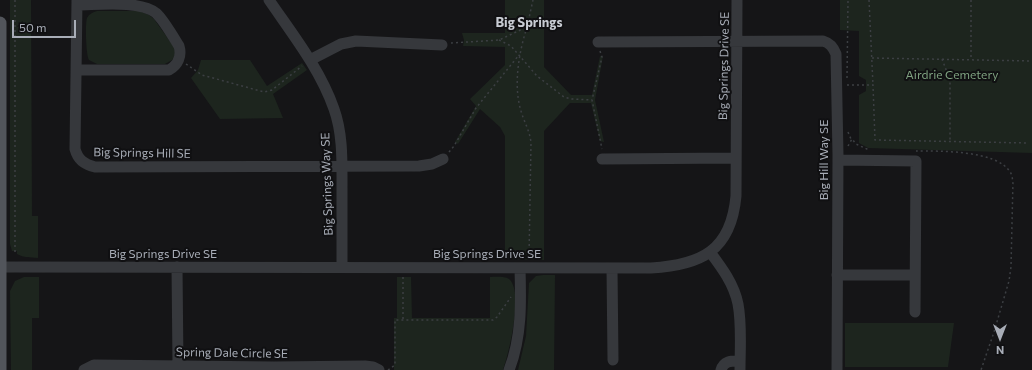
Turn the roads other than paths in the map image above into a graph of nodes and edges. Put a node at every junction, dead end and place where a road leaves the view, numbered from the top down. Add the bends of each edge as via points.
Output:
1 (269, 0) edge
2 (738, 0) edge
3 (77, 2) edge
4 (0, 24) edge
5 (598, 42) road end
6 (737, 42) junction
7 (442, 45) road end
8 (310, 60) junction
9 (76, 70) junction
10 (838, 157) junction
11 (736, 158) junction
12 (443, 159) road end
13 (602, 159) road end
14 (342, 167) junction
15 (710, 252) junction
16 (0, 267) edge
17 (177, 267) junction
18 (342, 267) junction
19 (520, 268) junction
20 (612, 268) junction
21 (838, 275) junction
22 (915, 275) junction
23 (915, 312) dead end
24 (612, 360) dead end
25 (178, 365) junction
26 (740, 366) edge
27 (274, 368) edge
28 (0, 370) edge
29 (84, 370) edge
30 (380, 370) edge
31 (509, 370) edge
32 (722, 370) edge
33 (837, 370) edge

1 - 8 street, Big Springs Way SE
2 - 6 street, Big Springs Drive SE
3 - 9 street, Big Springs Hill SE
3 - 9 street via 137,5 148,8 157,14 181,52 174,67 169,70
4 - 16 main road
5 - 6 street
6 - 10 street, Big Hill Way SE via 822,41 831,45 836,54 841,85
6 - 11 street, Big Springs Drive SE
7 - 8 street via 356,41 341,44
8 - 14 street, Big Springs Way SE via 334,110 339,129
9 - 14 street, Big Springs Hill SE via 75,149 77,156 87,165
10 - 21 street, Big Hill Way SE
10 - 22 street via 916,161
11 - 13 street
11 - 15 street, Big Springs Drive SE via 734,212 730,226
12 - 14 street via 419,166
14 - 18 street, Big Springs Way SE
15 - 20 street, Big Springs Drive SE via 696,260 671,267
15 - 26 street via 727,276 738,303
16 - 17 street, Big Springs Drive SE
16 - 28 main road
17 - 18 street, Big Springs Drive SE
17 - 25 street
18 - 19 street, Big Springs Drive SE
19 - 20 street, Big Springs Drive SE
19 - 31 street via 521,312
20 - 24 street
21 - 22 street
21 - 33 street, Big Hill Way SE
22 - 23 street
25 - 27 street, Spring Dale Circle SE
25 - 29 street, Spring Dale Circle SE via 94,365
26 - 32 street via 730,361 722,366
27 - 30 street, Spring Dale Circle SE via 365,366

